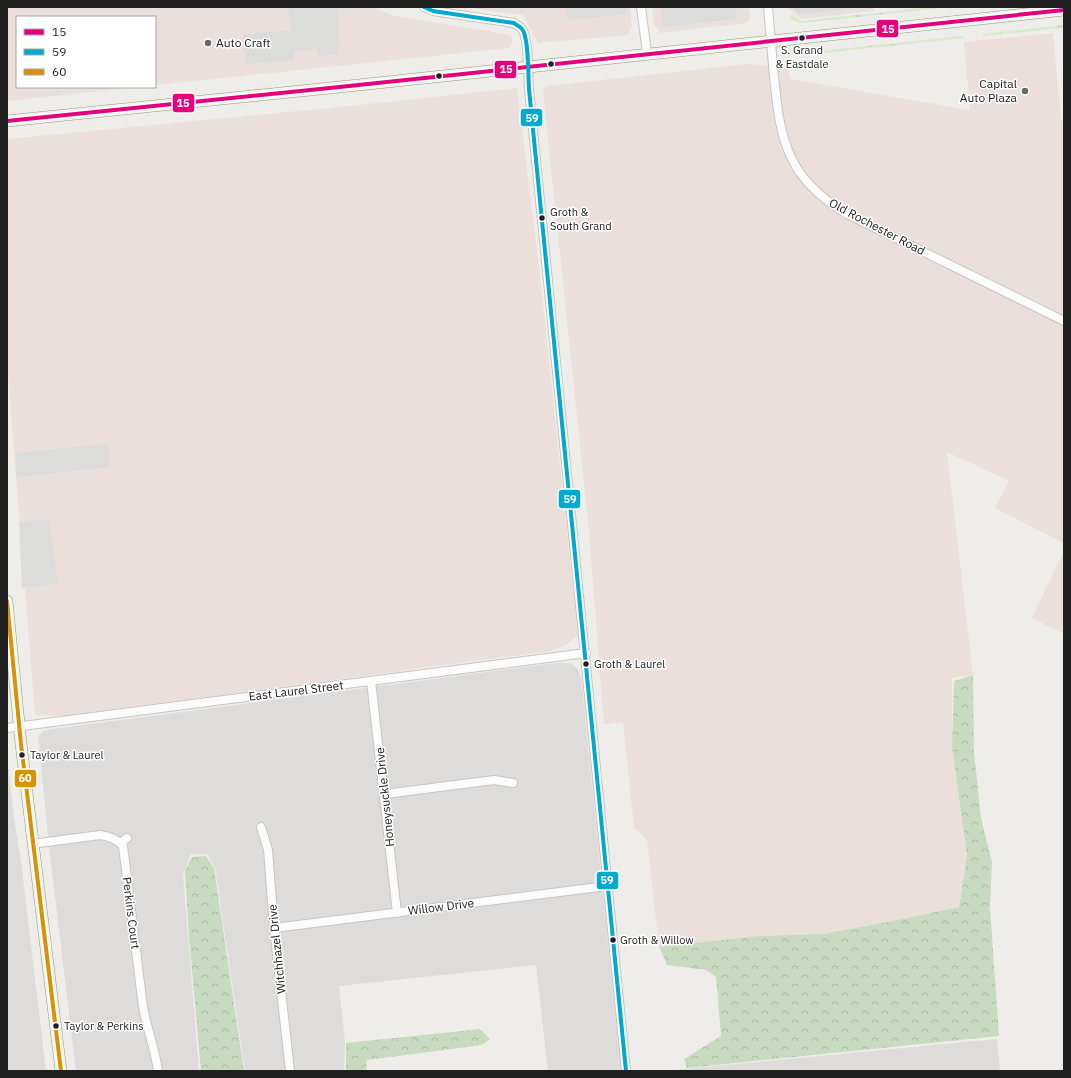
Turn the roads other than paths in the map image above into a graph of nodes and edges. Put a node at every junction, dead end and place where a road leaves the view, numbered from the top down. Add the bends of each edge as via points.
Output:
1 (424, 7) edge
2 (641, 7) edge
3 (768, 7) edge
4 (1064, 10) edge
5 (772, 41) junction
6 (647, 54) junction
7 (528, 66) junction
8 (7, 121) edge
9 (1064, 321) edge
10 (7, 601) edge
11 (586, 653) junction
12 (371, 681) junction
13 (19, 726) junction
14 (7, 728) edge
15 (513, 783) dead end
16 (385, 794) junction
17 (261, 827) dead end
18 (127, 838) dead end
19 (120, 843) junction
20 (32, 844) junction
21 (607, 886) junction
22 (397, 913) junction
23 (274, 928) junction
24 (60, 1071) edge
25 (158, 1071) edge
26 (290, 1071) edge
27 (626, 1071) edge

1 - 7 street via 433,11 514,23 521,27 525,36
2 - 6 street
3 - 5 street, Old Rochester Road
4 - 5 main road
5 - 6 main road
5 - 9 street, Old Rochester Road via 782,131 791,158 811,187 847,214
6 - 7 main road
7 - 8 main road
7 - 11 street
10 - 13 main road
11 - 12 street, East Laurel Street
11 - 21 street
12 - 13 street, East Laurel Street
12 - 16 street, Honeysuckle Drive
13 - 14 street, East Laurel Street
13 - 20 main road
15 - 16 street via 494,780
16 - 22 street, Honeysuckle Drive
17 - 23 street, Witchhazel Drive via 268,850
18 - 19 street
19 - 20 street via 100,835
19 - 25 street, Perkins Court via 123,846 143,1007
20 - 24 main road
21 - 22 street, Willow Drive
21 - 27 street
22 - 23 street, Willow Drive
23 - 26 street, Witchhazel Drive

